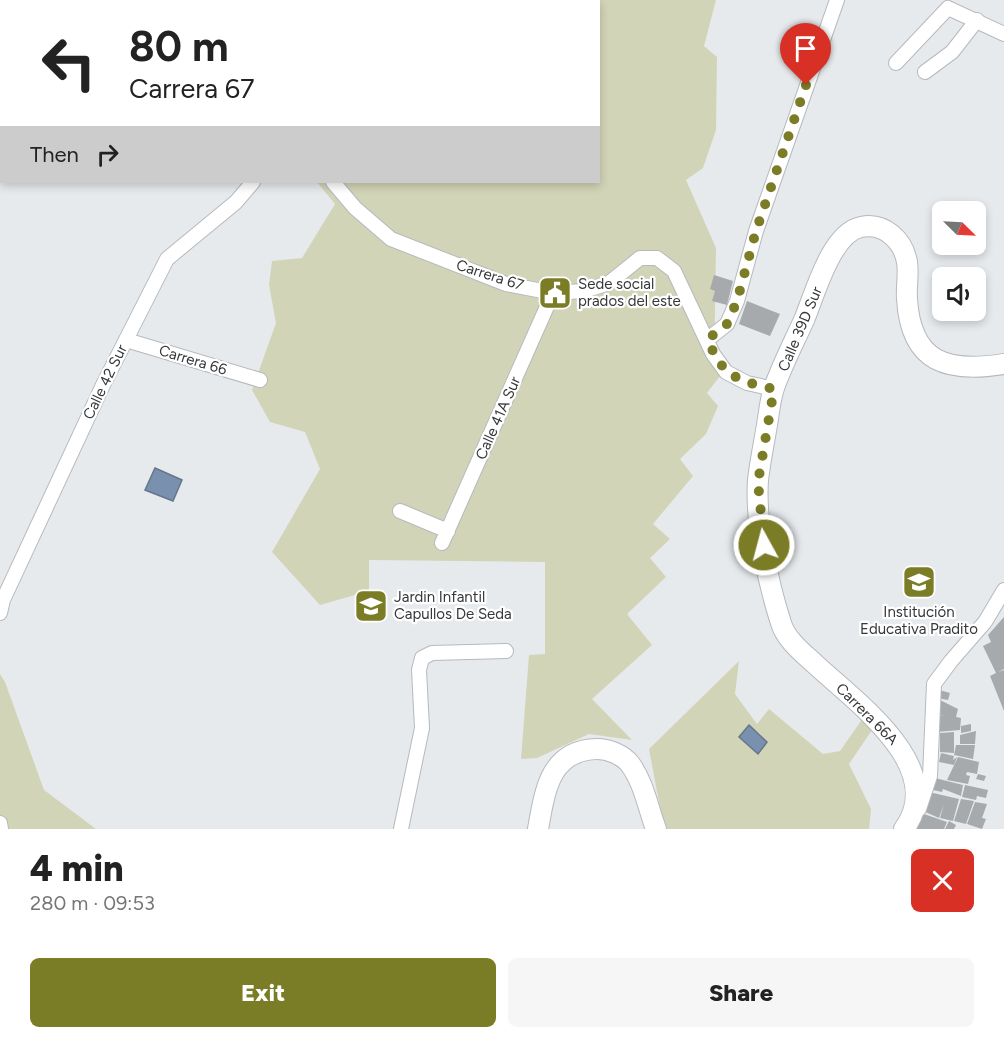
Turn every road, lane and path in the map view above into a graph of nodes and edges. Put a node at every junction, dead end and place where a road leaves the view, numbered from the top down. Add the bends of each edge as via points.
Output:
1 (837, 0) edge
2 (977, 20) junction
3 (1004, 34) edge
4 (896, 63) dead end
5 (925, 72) dead end
6 (252, 183) edge
7 (334, 183) edge
8 (553, 293) junction
9 (708, 339) junction
10 (126, 340) junction
11 (1004, 364) edge
12 (260, 380) dead end
13 (774, 389) junction
14 (400, 511) dead end
15 (1004, 590) edge
16 (0, 613) edge
17 (781, 625) joint
18 (506, 651) dead end
19 (0, 823) edge
20 (907, 825) edge
21 (1, 829) edge
22 (401, 829) edge
23 (538, 829) edge
24 (656, 829) edge

1 - 9 street via 756,231 737,301 727,324
2 - 3 street
2 - 4 street via 948,8
2 - 5 street via 952,52
6 - 10 street, Calle 42 Sur via 236,202 167,259
7 - 8 street, Carrera 67 via 355,208 391,239 506,284
8 - 9 street, Carrera 67 via 584,291 609,283 639,258 657,258 674,271
8 - 14 street, Calle 41A Sur via 445,537
9 - 13 street, Carrera 67 via 726,372 747,383
10 - 12 street, Carrera 66
10 - 16 street, Calle 42 Sur
11 - 13 main road, Calle 39D Sur via 957,366 938,360 917,344 908,320 907,262 902,247 884,229 864,226 847,234 836,247
13 - 17 main road, Calle 39D Sur via 758,482 769,578
15 - 20 street via 985,622 934,684 930,776 918,812
17 - 20 main road, Carrera 66A via 798,648 906,755 917,791
18 - 22 street via 432,653 422,658 419,754
19 - 21 street
23 - 24 main road via 551,777 564,757 603,749 620,755 630,764 644,790

